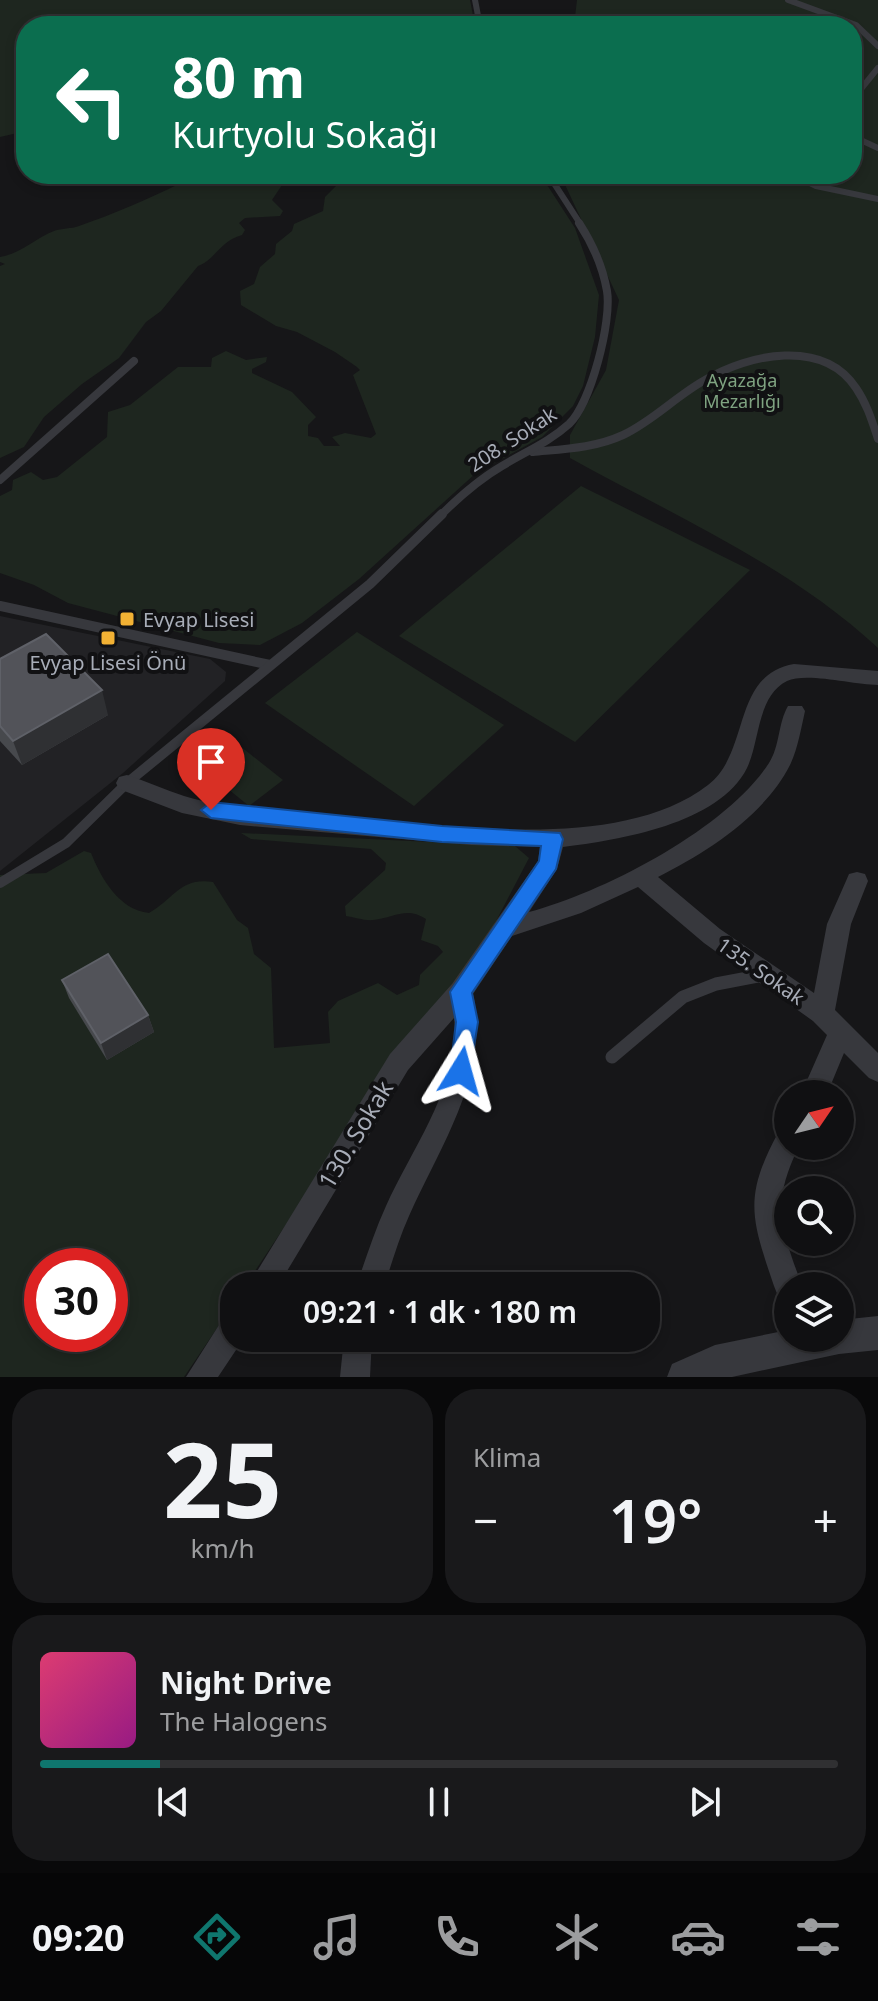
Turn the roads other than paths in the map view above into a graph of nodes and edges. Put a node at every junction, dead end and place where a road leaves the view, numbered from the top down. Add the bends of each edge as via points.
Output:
1 (788, 0) edge
2 (832, 16) edge
3 (862, 31) edge
4 (878, 46) edge
5 (878, 68) edge
6 (862, 88) edge
7 (554, 184) edge
8 (812, 184) edge
9 (878, 199) edge
10 (134, 361) dead end
11 (878, 439) edge
12 (527, 453) junction
13 (0, 480) edge
14 (2, 608) edge
15 (270, 665) junction
16 (878, 678) edge
17 (795, 711) dead end
18 (127, 783) junction
19 (553, 839) junction
20 (641, 876) junction
21 (857, 881) dead end
22 (0, 883) edge
23 (504, 928) junction
24 (764, 975) junction
25 (461, 992) junction
26 (822, 1013) junction
27 (842, 1030) junction
28 (612, 1057) dead end
29 (878, 1070) edge
30 (820, 1080) edge
31 (778, 1160) edge
32 (271, 1272) edge
33 (375, 1272) edge
34 (783, 1272) edge
35 (878, 1333) edge
36 (854, 1336) edge
37 (220, 1348) edge
38 (774, 1350) edge
39 (357, 1352) edge
40 (201, 1377) edge
41 (355, 1377) edge
42 (685, 1377) edge

1 - 2 lane
3 - 4 lane
5 - 6 lane
7 - 12 lane, 208. Sokak via 603,272 609,313 580,408 572,421
8 - 9 lane
10 - 13 lane
11 - 12 lane via 864,396 817,355 794,353 719,372 613,440
12 - 15 lane, 208. Sokak via 464,492 370,584
14 - 15 lane
15 - 18 lane, 208. Sokak
16 - 19 street via 787,672 765,687 730,777 691,805 612,833
17 - 20 street via 780,764 766,783 722,822
18 - 19 street via 182,804 240,816
18 - 22 lane, 208. Sokak via 66,843
19 - 23 street, 130. Sokak via 549,863
20 - 23 street via 558,913
20 - 24 street, 135. Sokak
21 - 26 street via 839,924
23 - 25 street, 130. Sokak
24 - 26 street, 135. Sokak
24 - 28 lane via 683,997
25 - 32 street, 130. Sokak via 399,1062
25 - 33 street via 467,1022 461,1071
26 - 27 street, 135. Sokak
27 - 29 street, 135. Sokak
27 - 30 street
31 - 34 street via 766,1182 764,1217
35 - 36 street
37 - 40 street
38 - 42 street via 715,1363
39 - 41 street

